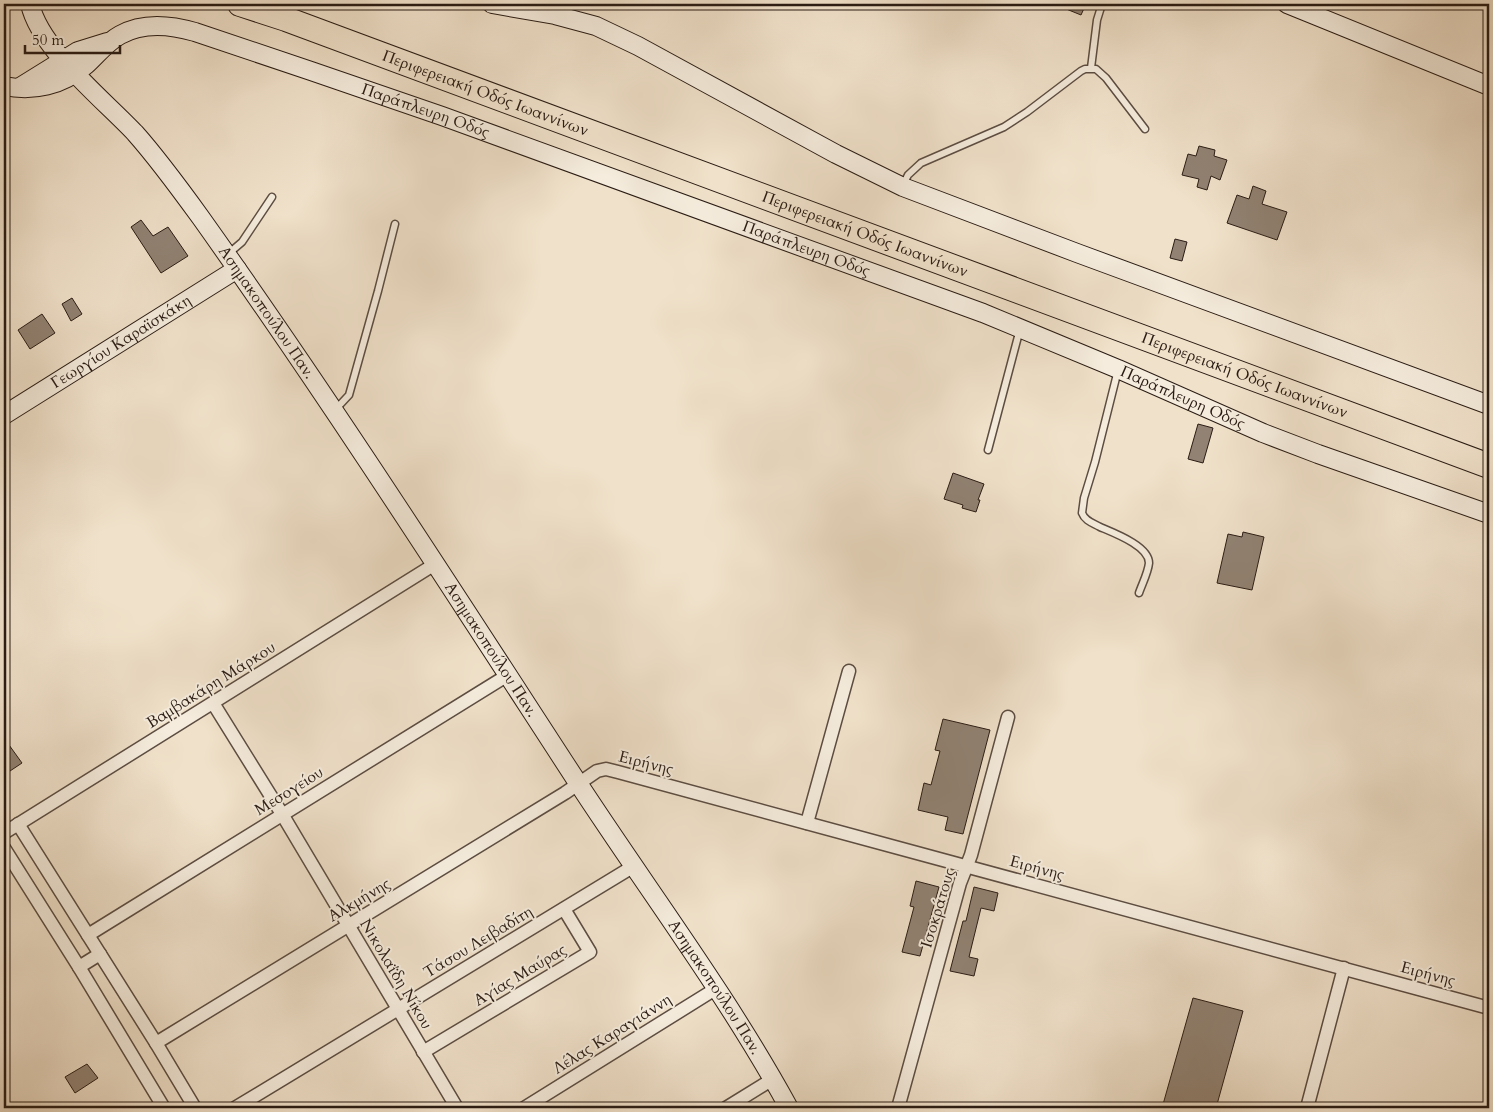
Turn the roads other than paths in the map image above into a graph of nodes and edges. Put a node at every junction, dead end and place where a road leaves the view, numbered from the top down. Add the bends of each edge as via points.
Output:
1 (21, 4) edge
2 (30, 4) edge
3 (240, 4) edge
4 (492, 4) edge
5 (1102, 4) edge
6 (1287, 4) edge
7 (40, 28) junction
8 (89, 53) junction
9 (63, 59) junction
10 (1091, 68) junction
11 (75, 73) junction
12 (45, 79) junction
13 (12, 86) edge
14 (1489, 86) edge
15 (95, 94) junction
16 (1146, 129) dead end
17 (903, 187) junction
18 (272, 197) dead end
19 (395, 224) dead end
20 (232, 262) junction
21 (1020, 328) junction
22 (1118, 369) junction
23 (1489, 405) edge
24 (334, 411) junction
25 (4, 415) edge
26 (988, 450) dead end
27 (1489, 466) edge
28 (1489, 514) edge
29 (435, 564) junction
30 (1139, 593) dead end
31 (848, 671) dead end
32 (508, 675) junction
33 (213, 703) junction
34 (1008, 717) dead end
35 (578, 783) junction
36 (282, 814) junction
37 (806, 823) junction
38 (18, 824) junction
39 (4, 833) edge
40 (4, 848) edge
41 (634, 866) junction
42 (967, 866) junction
43 (564, 909) junction
44 (348, 926) junction
45 (88, 936) junction
46 (100, 954) junction
47 (79, 967) junction
48 (1344, 968) junction
49 (717, 988) junction
50 (1489, 1008) edge
51 (398, 1010) junction
52 (156, 1043) junction
53 (423, 1052) junction
54 (773, 1079) junction
55 (164, 1108) edge
56 (195, 1108) edge
57 (235, 1108) edge
58 (456, 1108) edge
59 (524, 1108) edge
60 (726, 1108) edge
61 (788, 1108) edge
62 (898, 1108) edge
63 (1307, 1108) edge

1 - 7 street, Ασημακοπούλου Παν.
2 - 7 street
3 - 27 highway, Περιφερειακή Οδός Ιωαννίνων
4 - 17 street via 596,26
5 - 10 lane
6 - 14 street
7 - 8 street via 65,47
7 - 9 street, Ασημακοπούλου Παν.
7 - 12 street via 47,55
8 - 9 street, Παράπλευρη Οδός
8 - 11 street, Παράπλευρη Οδός
8 - 15 street
8 - 21 street, Παράπλευρη Οδός via 130,30 153,26 176,27 208,36 432,113
9 - 11 street, Ασημακοπούλου Παν.
9 - 12 street, Παράπλευρη Οδός
10 - 16 lane via 1106,78
10 - 17 lane via 1076,74 1010,123 921,163 908,175
11 - 12 street, Παράπλευρη Οδός
11 - 15 street, Ασημακοπούλου Παν.
12 - 13 street, Παράπλευρη Οδός via 32,89
12 - 15 street via 70,83
15 - 20 street, Ασημακοπούλου Παν. via 149,150
17 - 23 street
18 - 20 lane
19 - 24 lane via 349,395
20 - 24 street, Ασημακοπούλου Παν.
20 - 25 street, Γεωργίου Καραϊσκάκη
21 - 22 street, Παράπλευρη Οδός
21 - 26 lane
22 - 28 street, Παράπλευρη Οδός via 1262,433
22 - 30 lane via 1082,513 1088,520 1144,552 1148,564
24 - 29 street, Ασημακοπούλου Παν.
29 - 32 street, Ασημακοπούλου Παν.
29 - 33 street, Βαμβακάρη Μάρκου
31 - 37 street
32 - 35 street, Ασημακοπούλου Παν.
32 - 36 street, Μεσογείου
33 - 36 street, Νικολαΐδη Νίκου
33 - 38 street, Βαμβακάρη Μάρκου
34 - 42 street, Ισοκράτους
35 - 37 street, Ειρήνης via 597,771 608,770
35 - 41 street, Ασημακοπούλου Παν.
35 - 44 street, Αλκμήνης
36 - 44 street, Νικολαΐδη Νίκου
36 - 45 street, Μεσογείου
37 - 42 street, Ειρήνης
38 - 39 street, Βαμβακάρη Μάρκου
38 - 45 street
40 - 47 street
41 - 43 street, Τάσου Λειβαδίτη
41 - 49 street, Ασημακοπούλου Παν.
42 - 48 street, Ειρήνης
42 - 62 street, Ισοκράτους
43 - 51 street, Τάσου Λειβαδίτη
43 - 53 street, Αγίας Μαύρας via 590,952
44 - 51 street, Νικολαΐδη Νίκου
44 - 52 street, Αλκμήνης
45 - 46 street
46 - 47 street
46 - 52 street
47 - 55 street
48 - 50 street, Ειρήνης
48 - 63 street
49 - 54 street, Ασημακοπούλου Παν.
49 - 59 street, Λέλας Καραγιάννη
51 - 53 street, Νικολαΐδη Νίκου
51 - 57 street, Τάσου Λειβαδίτη
52 - 56 street
53 - 58 street, Νικολαΐδη Νίκου
54 - 60 street
54 - 61 street, Ασημακοπούλου Παν.

